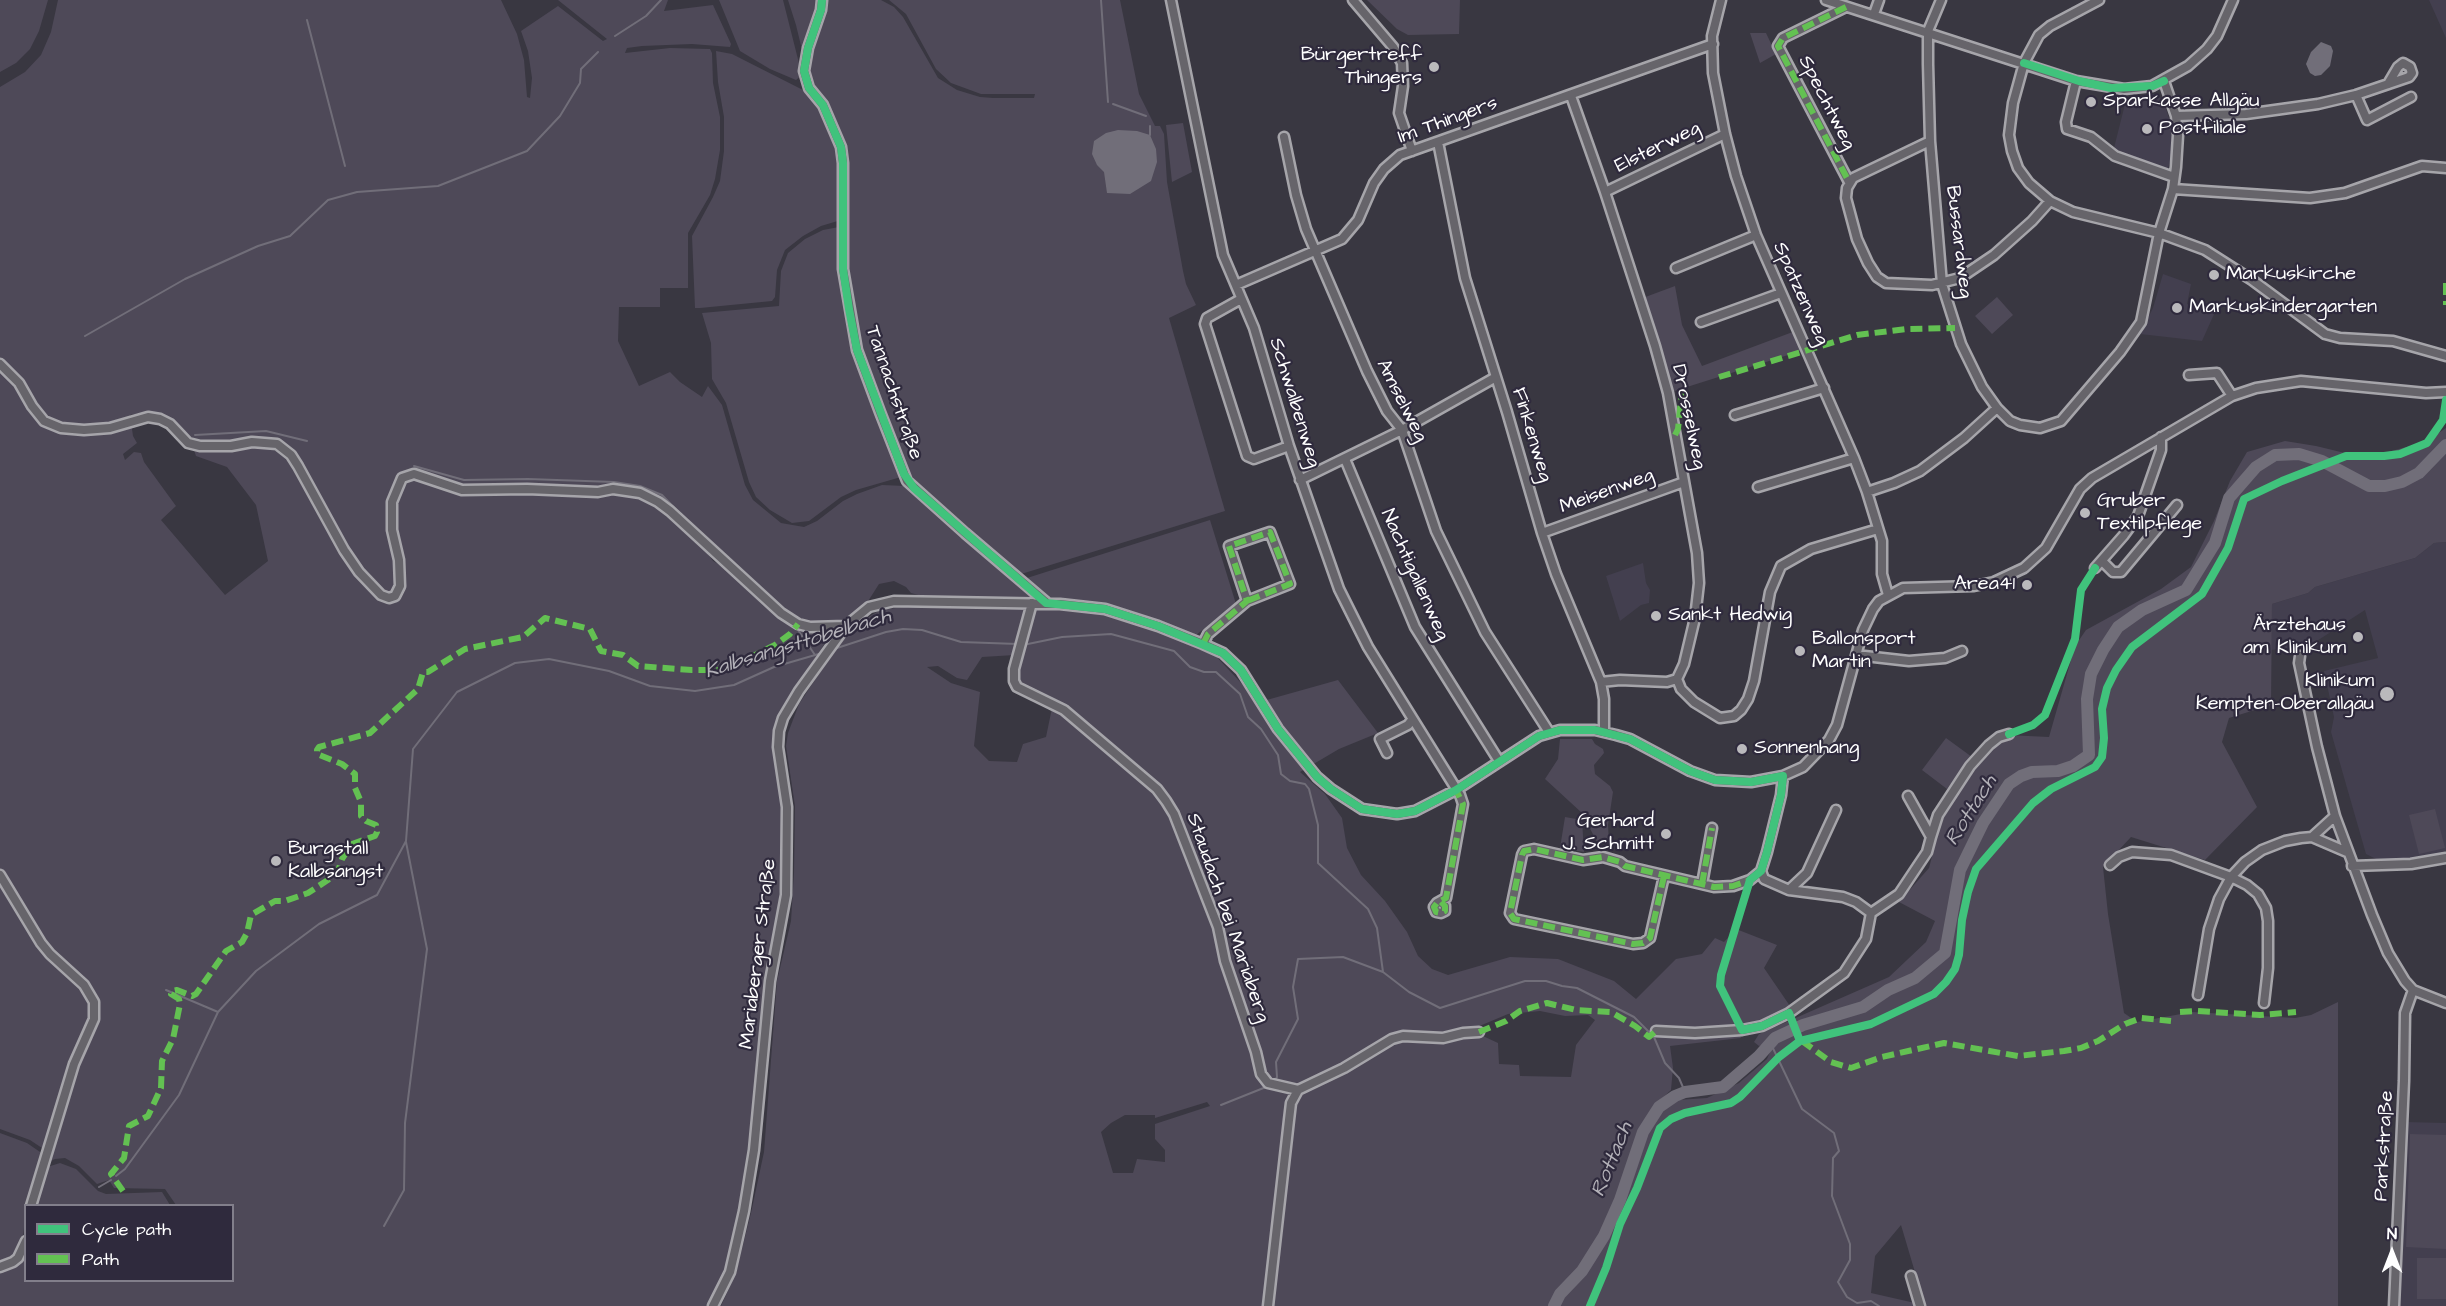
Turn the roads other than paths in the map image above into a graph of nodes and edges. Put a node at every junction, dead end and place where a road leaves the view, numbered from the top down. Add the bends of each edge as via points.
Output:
1 (822, 0) edge
2 (1171, 0) edge
3 (1353, 0) edge
4 (1721, 0) edge
5 (1826, 0) edge
6 (1879, 0) edge
7 (1941, 0) edge
8 (2099, 0) edge
9 (2234, 0) edge
10 (1846, 7) junction
11 (1874, 14) junction
12 (1928, 31) junction
13 (1713, 44) junction
14 (2024, 63) junction
15 (2076, 81) junction
16 (2164, 81) junction
17 (2388, 84) dead end
18 (2356, 95) junction
19 (1571, 96) junction
20 (2411, 97) dead end
21 (2176, 116) junction
22 (1725, 134) junction
23 (1284, 137) dead end
24 (1930, 141) junction
25 (1438, 142) junction
26 (1412, 151) junction
27 (2446, 168) edge
28 (2174, 177) junction
29 (1849, 182) junction
30 (2173, 189) junction
31 (1605, 192) junction
32 (2050, 201) junction
33 (2158, 233) junction
34 (1756, 235) junction
35 (1317, 251) junction
36 (1676, 268) dead end
37 (1942, 284) junction
38 (1236, 285) junction
39 (1781, 293) junction
40 (1241, 299) junction
41 (1701, 322) dead end
42 (2446, 356) edge
43 (0, 364) edge
44 (2189, 375) dead end
45 (1496, 377) junction
46 (1824, 388) junction
47 (2446, 392) edge
48 (2232, 396) junction
49 (1997, 408) junction
50 (1735, 415) dead end
51 (1402, 430) junction
52 (2161, 437) junction
53 (1289, 446) junction
54 (1854, 458) junction
55 (1345, 459) junction
56 (1300, 480) junction
57 (1684, 482) junction
58 (1758, 487) dead end
59 (1867, 492) junction
60 (2177, 505) dead end
61 (1878, 529) junction
62 (1542, 533) junction
63 (2102, 561) junction
64 (2095, 568) dead end
65 (1888, 595) junction
66 (1247, 602) junction
67 (1032, 603) junction
68 (1046, 603) junction
69 (846, 626) junction
70 (1203, 644) junction
71 (1962, 651) dead end
72 (1856, 655) junction
73 (2300, 656) dead end
74 (1677, 679) junction
75 (1601, 682) junction
76 (1412, 720) junction
77 (1550, 732) junction
78 (1604, 732) junction
79 (2009, 734) dead end
80 (1387, 753) dead end
81 (1499, 761) junction
82 (1783, 776) junction
83 (1456, 790) junction
84 (1908, 796) dead end
85 (1836, 810) dead end
86 (2335, 816) junction
87 (1712, 828) dead end
88 (1931, 837) junction
89 (2312, 837) junction
90 (2347, 852) junction
91 (2446, 858) edge
92 (2110, 865) dead end
93 (2352, 866) junction
94 (1761, 871) junction
95 (0, 874) edge
96 (1664, 876) junction
97 (2231, 876) junction
98 (1702, 884) junction
99 (1789, 890) junction
100 (1441, 902) dead end
101 (1871, 913) junction
102 (2413, 990) junction
103 (2198, 996) dead end
104 (2264, 1003) dead end
105 (2446, 1003) edge
106 (1656, 1031) dead end
107 (1479, 1032) dead end
108 (1294, 1088) junction
109 (32, 1204) edge
110 (24, 1245) edge
111 (0, 1267) edge
112 (1911, 1276) dead end
113 (713, 1306) edge
114 (1268, 1306) edge
115 (1920, 1306) edge
116 (2394, 1306) edge

1 - 68 street, Tannachstraße via 804,71 841,147 843,269 857,350 876,402 908,481
2 - 38 street, Schwalbenweg via 1213,212 1223,255
3 - 26 street via 1402,63 1399,112
4 - 13 street, Spatzenweg
5 - 10 street
6 - 11 street
7 - 12 street
8 - 14 street via 2049,26 2039,35
9 - 16 street via 2225,23 2207,49
10 - 11 street
10 - 29 street, Spechtweg via 1783,38 1778,46
11 - 12 street
12 - 14 street
12 - 24 street, Bussardweg
13 - 19 street, Im Thingers
13 - 22 street, Spatzenweg via 1713,73
14 - 15 street
14 - 32 street via 2010,119 2012,151 2029,183
15 - 16 street via 2124,89
15 - 28 street via 2067,129 2091,137 2115,156
16 - 21 street, Bussardweg
17 - 18 street
18 - 20 street via 2367,120
18 - 21 street via 2291,109
19 - 25 street, Im Thingers
19 - 31 street, Drosselweg
21 - 28 street, Bussardweg
22 - 31 street, Elsterweg
22 - 34 street, Spatzenweg
23 - 35 street, Amselweg via 1296,195
24 - 29 street
24 - 37 street, Bussardweg
25 - 26 street, Im Thingers
25 - 45 street, Finkenweg via 1462,268
26 - 35 street, Im Thingers via 1400,155 1384,169 1351,231
27 - 30 street via 2422,166 2345,193 2310,198
28 - 30 street, Bussardweg
29 - 37 street via 1846,198 1857,240 1877,277 1895,285
30 - 33 street, Bussardweg
31 - 57 street, Drosselweg via 1668,393
32 - 33 street via 2073,212
32 - 37 street via 1994,255 1960,278
33 - 42 street via 2205,250 2325,334 2393,341
33 - 49 street, Bussardweg via 2141,322 2073,409 2051,426 2032,428 2010,421
34 - 36 street
34 - 39 street, Spatzenweg
35 - 38 street, Im Thingers
35 - 51 street, Amselweg via 1367,371 1387,411
37 - 49 street, Bussardweg via 1961,344
38 - 40 street, Schwalbenweg
39 - 41 street
39 - 46 street, Spatzenweg
40 - 53 street, Schwalbenweg via 1254,328
40 - 53 street via 1207,318 1206,324 1247,456 1254,459
43 - 69 street via 19,383 44,421 61,428 110,428 148,417 170,424 188,443 200,446 277,444 298,466 344,550 381,595 389,598 395,596 400,586 392,502 402,478 414,474 462,490 613,489 640,493 670,511 781,613 798,624
44 - 48 street via 2217,373
45 - 51 street
45 - 62 street, Finkenweg
46 - 50 street
46 - 54 street, Spatzenweg
47 - 48 street via 2301,381 2256,387
48 - 52 street
49 - 59 street via 1920,471
51 - 55 street
51 - 77 street, Amselweg via 1436,531 1460,583 1485,632
52 - 63 street via 2161,450 2138,516
52 - 65 street via 2099,473 2080,489 2046,548 2024,568 1995,582 1903,588
53 - 56 street, Schwalbenweg
54 - 58 street
54 - 59 street, Spatzenweg
55 - 56 street
55 - 81 street, Nachtigallenweg via 1415,627
56 - 76 street, Schwalbenweg via 1339,589
57 - 62 street, Meisenweg
57 - 74 street, Drosselweg via 1699,583 1695,618
59 - 61 street, Spatzenweg
60 - 63 street via 2121,572 2113,572
61 - 65 street, Spatzenweg
61 - 74 street via 1811,549 1781,566 1770,592 1754,681 1748,699 1734,716 1720,718 1694,702
62 - 75 street, Finkenweg
63 - 64 street
65 - 72 street, Mariaberger Straße via 1872,609
66 - 66 street via 1229,546 1270,532 1290,584
66 - 70 street via 1208,634
67 - 68 street, Mariaberger Straße
67 - 69 street, Mariaberger Straße via 894,601 869,607
67 - 108 street, Staudach bei Mariaberg via 1014,669 1017,687 1064,710 1157,789 1174,813 1218,927 1261,1074 1268,1083
68 - 70 street, Mariaberger Straße via 1105,609
69 - 113 street, Mariaberger Straße via 787,710 779,731 787,807 786,895 770,981 754,1150 744,1211 730,1272
70 - 83 street, Mariaberger Straße via 1223,653 1241,670 1278,729 1317,777 1350,803 1362,809 1397,814 1415,811
71 - 72 street via 1945,658 1909,661
72 - 82 street, Mariaberger Straße via 1837,725 1829,740 1809,762
73 - 86 street
74 - 75 street
75 - 78 street, Finkenweg
76 - 80 street via 1380,739
76 - 83 street, Schwalbenweg
77 - 78 street, Mariaberger Straße
77 - 81 street, Mariaberger Straße
78 - 82 street, Mariaberger Straße via 1630,739 1715,780 1751,782
79 - 88 street via 1994,741 1970,766 1938,815
81 - 83 street, Mariaberger Straße
82 - 94 street
83 - 100 street via 1463,804 1446,898
84 - 88 street
85 - 99 street via 1808,873
86 - 89 street
86 - 90 street
87 - 98 street
88 - 101 street via 1921,862 1899,894
89 - 90 street
89 - 97 street via 2262,850
90 - 93 street
91 - 93 street via 2411,864
92 - 97 street via 2132,852 2158,852
93 - 102 street via 2388,953
94 - 98 street via 1733,886
94 - 99 street via 1764,879
95 - 109 street via 41,943 84,985 94,1002 94,1019 74,1064
96 - 96 street via 1650,938 1643,943 1512,918 1510,913 1524,851 1534,849 1583,860 1602,857
96 - 98 street
97 - 103 street via 2209,928
97 - 104 street via 2258,894 2266,908 2269,951
99 - 101 street via 1843,897
101 - 106 street via 1866,939 1844,973 1775,1021 1742,1030
102 - 105 street
102 - 116 street, Parkstraße via 2405,1013
107 - 108 street via 1443,1038 1417,1035 1392,1039 1344,1068
108 - 114 street
110 - 111 street via 14,1262
112 - 115 street

